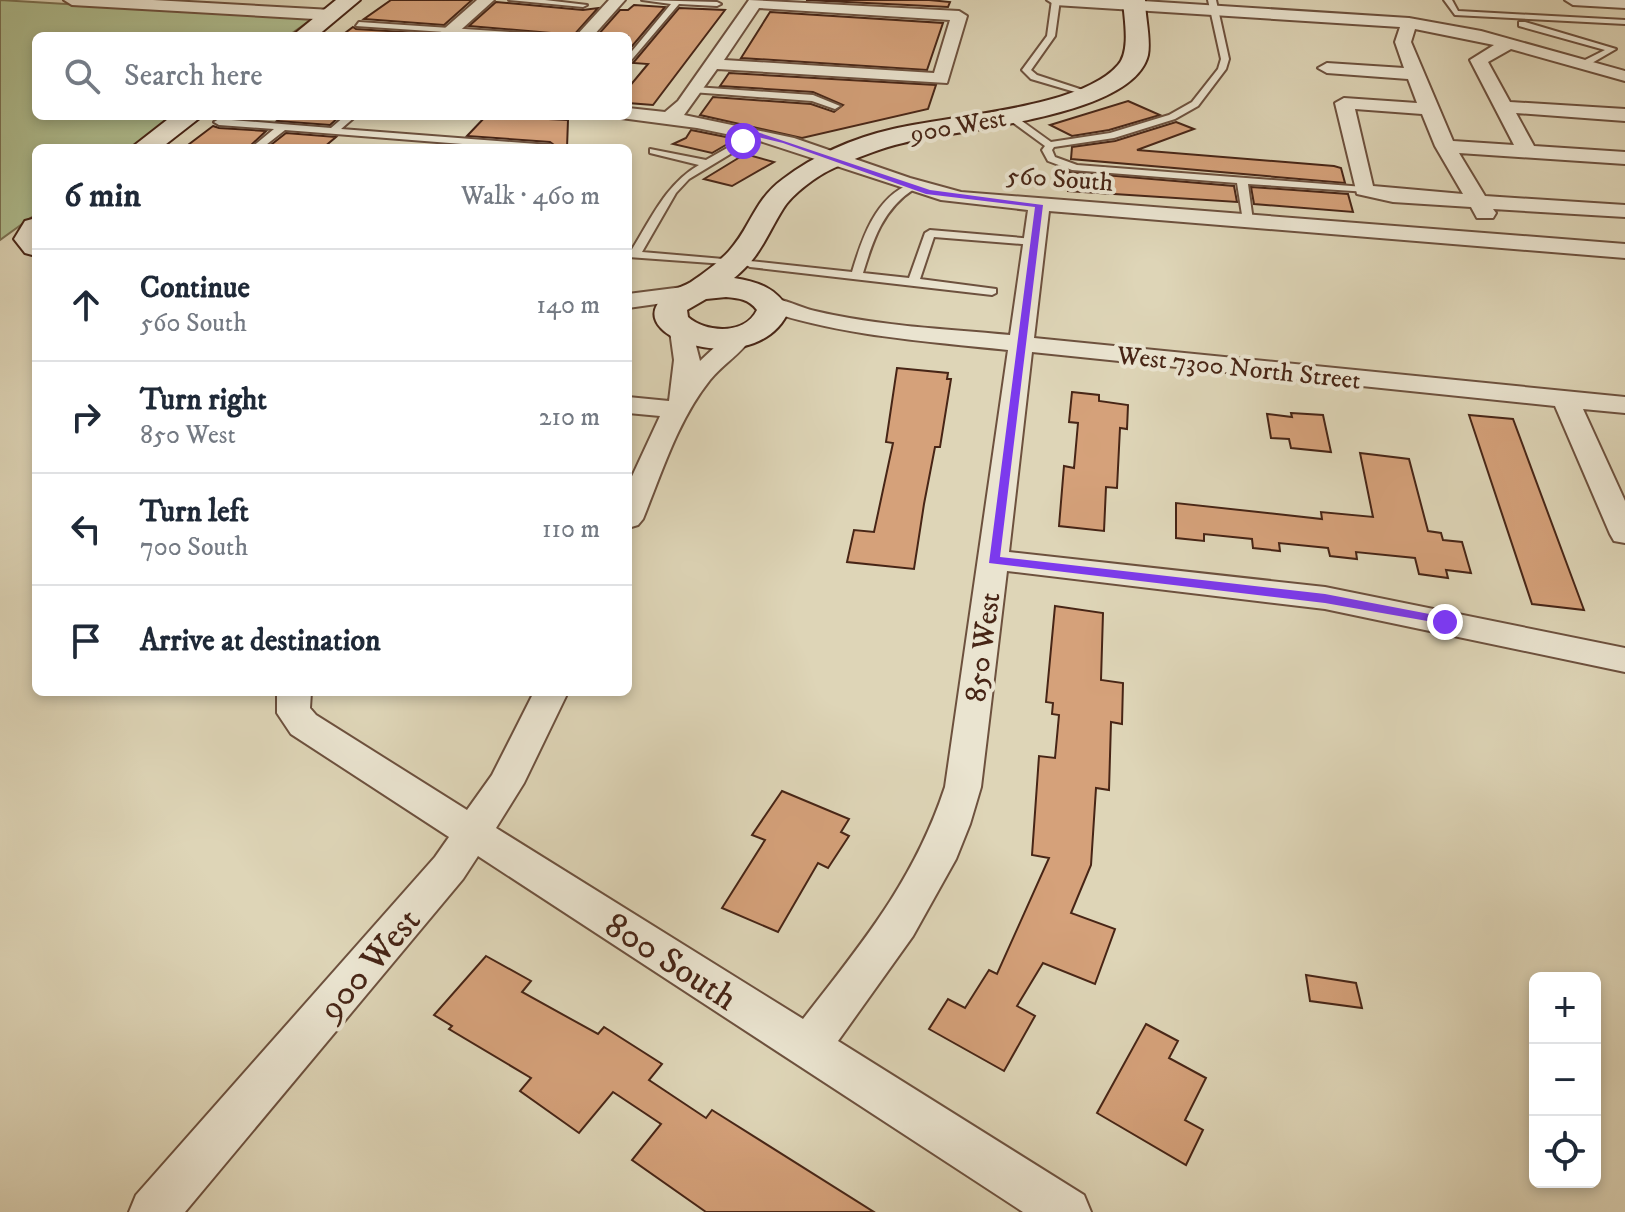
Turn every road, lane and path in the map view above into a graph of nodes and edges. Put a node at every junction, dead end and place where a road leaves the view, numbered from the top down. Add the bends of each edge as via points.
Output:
1 (72, 0) edge
2 (349, 0) edge
3 (486, 0) edge
4 (513, 0) edge
5 (617, 0) edge
6 (646, 0) edge
7 (1055, 0) edge
8 (1448, 0) edge
9 (1573, 0) edge
10 (547, 1) edge
11 (756, 1) edge
12 (677, 2) junction
13 (1134, 2) edge
14 (1625, 3) edge
15 (717, 4) dead end
16 (583, 5) dead end
17 (1214, 5) edge
18 (332, 15) junction
19 (1625, 22) edge
20 (1409, 23) junction
21 (359, 24) dead end
22 (1522, 24) dead end
23 (389, 27) junction
24 (309, 32) edge
25 (383, 32) edge
26 (437, 32) edge
27 (448, 32) edge
28 (588, 32) edge
29 (1508, 44) junction
30 (1612, 49) junction
31 (1625, 52) edge
32 (632, 56) edge
33 (712, 64) junction
34 (1582, 65) junction
35 (1327, 68) dead end
36 (1415, 74) junction
37 (1625, 76) edge
38 (695, 90) junction
39 (1089, 95) junction
40 (835, 106) dead end
41 (1502, 107) junction
42 (1429, 109) junction
43 (632, 114) edge
44 (1625, 115) edge
45 (1009, 116) junction
46 (669, 118) junction
47 (183, 120) edge
48 (346, 120) edge
49 (219, 122) dead end
50 (283, 127) junction
51 (333, 131) junction
52 (757, 134) junction
53 (150, 144) edge
54 (261, 144) edge
55 (490, 144) edge
56 (1050, 145) junction
57 (1445, 146) junction
58 (653, 151) dead end
59 (1527, 151) junction
60 (834, 157) junction
61 (1625, 158) edge
62 (704, 163) junction
63 (1242, 181) junction
64 (910, 187) junction
65 (1364, 190) junction
66 (1478, 200) junction
67 (1039, 205) junction
68 (1625, 211) edge
69 (1248, 221) junction
70 (1499, 241) junction
71 (1034, 242) junction
72 (1625, 251) edge
73 (632, 254) edge
74 (753, 274) junction
75 (857, 274) junction
76 (914, 280) junction
77 (697, 291) junction
78 (992, 291) dead end
79 (632, 300) edge
80 (632, 309) edge
81 (853, 326) junction
82 (678, 328) junction
83 (746, 334) junction
84 (1022, 343) junction
85 (1566, 400) junction
86 (680, 403) junction
87 (632, 405) edge
88 (1625, 405) edge
89 (632, 510) edge
90 (1625, 534) edge
91 (993, 560) junction
92 (1625, 660) edge
93 (293, 696) edge
94 (549, 696) edge
95 (474, 833) junction
96 (808, 1047) junction
97 (153, 1212) edge
98 (1067, 1212) edge

1 - 18 street
2 - 18 street
3 - 27 street
4 - 10 lane
5 - 28 street
6 - 12 lane
7 - 13 street
7 - 39 lane via 1051,36 1026,70
8 - 19 lane via 1455,13
9 - 14 street
10 - 16 lane
11 - 33 street
11 - 33 street via 959,16 941,79
12 - 15 lane
12 - 32 lane
13 - 17 street
13 - 39 street, 900 West via 1138,48 1132,63
17 - 20 street
17 - 56 lane via 1224,64 1195,104 1111,136
18 - 24 street
20 - 29 street
20 - 36 street via 1394,41
21 - 23 lane
22 - 30 lane
23 - 25 lane
23 - 26 lane
29 - 34 street
29 - 41 street via 1479,60
30 - 31 lane
30 - 34 lane
33 - 38 street
34 - 37 street
35 - 36 street
36 - 42 street
38 - 40 lane via 813,98
38 - 46 street
39 - 45 street, 900 West
41 - 44 street
41 - 59 street
42 - 57 street
42 - 65 street via 1344,103
43 - 46 street, 560 South
45 - 56 lane
45 - 60 street, 900 West via 896,136
46 - 52 street, 560 South
47 - 53 street
48 - 51 lane
49 - 50 lane
50 - 51 lane
50 - 54 lane
51 - 55 lane
52 - 60 street, 560 South
52 - 62 lane
56 - 63 lane via 1051,159 1069,167
57 - 59 street
57 - 66 street
58 - 62 lane
59 - 61 street
60 - 64 street, 560 South
60 - 74 street, 900 West via 779,195 765,214
62 - 73 lane via 672,192
63 - 65 lane
63 - 69 lane
64 - 67 street, 560 South
64 - 75 lane via 876,222
65 - 66 street
66 - 68 street
66 - 70 street
67 - 69 street, 560 South
67 - 71 street, 850 West
69 - 70 street, 560 South
70 - 72 street, 560 South
71 - 76 lane via 930,233
71 - 84 street, 850 West
73 - 74 lane
74 - 75 lane
74 - 77 street via 726,287
74 - 81 street, West 7300 North Street via 808,317
74 - 83 street, 900 West via 772,317
75 - 76 lane
76 - 78 lane
77 - 79 street
77 - 82 street via 671,308
80 - 82 street
81 - 83 street, West 7300 North Street
81 - 84 street, West 7300 North Street
82 - 83 street via 716,339
82 - 86 street via 687,360
83 - 86 street via 710,362
84 - 85 street, West 7300 North Street
84 - 91 street, 850 West
85 - 88 street, West 7300 North Street
85 - 90 street
86 - 87 street
86 - 89 street
91 - 92 street via 1325,598
91 - 96 street, 850 West via 963,787 946,844 912,908
93 - 95 street, 800 South via 295,715 308,728
94 - 95 street, 900 West
95 - 96 street, 800 South
95 - 97 street, 900 West via 400,928
96 - 98 street, 800 South

